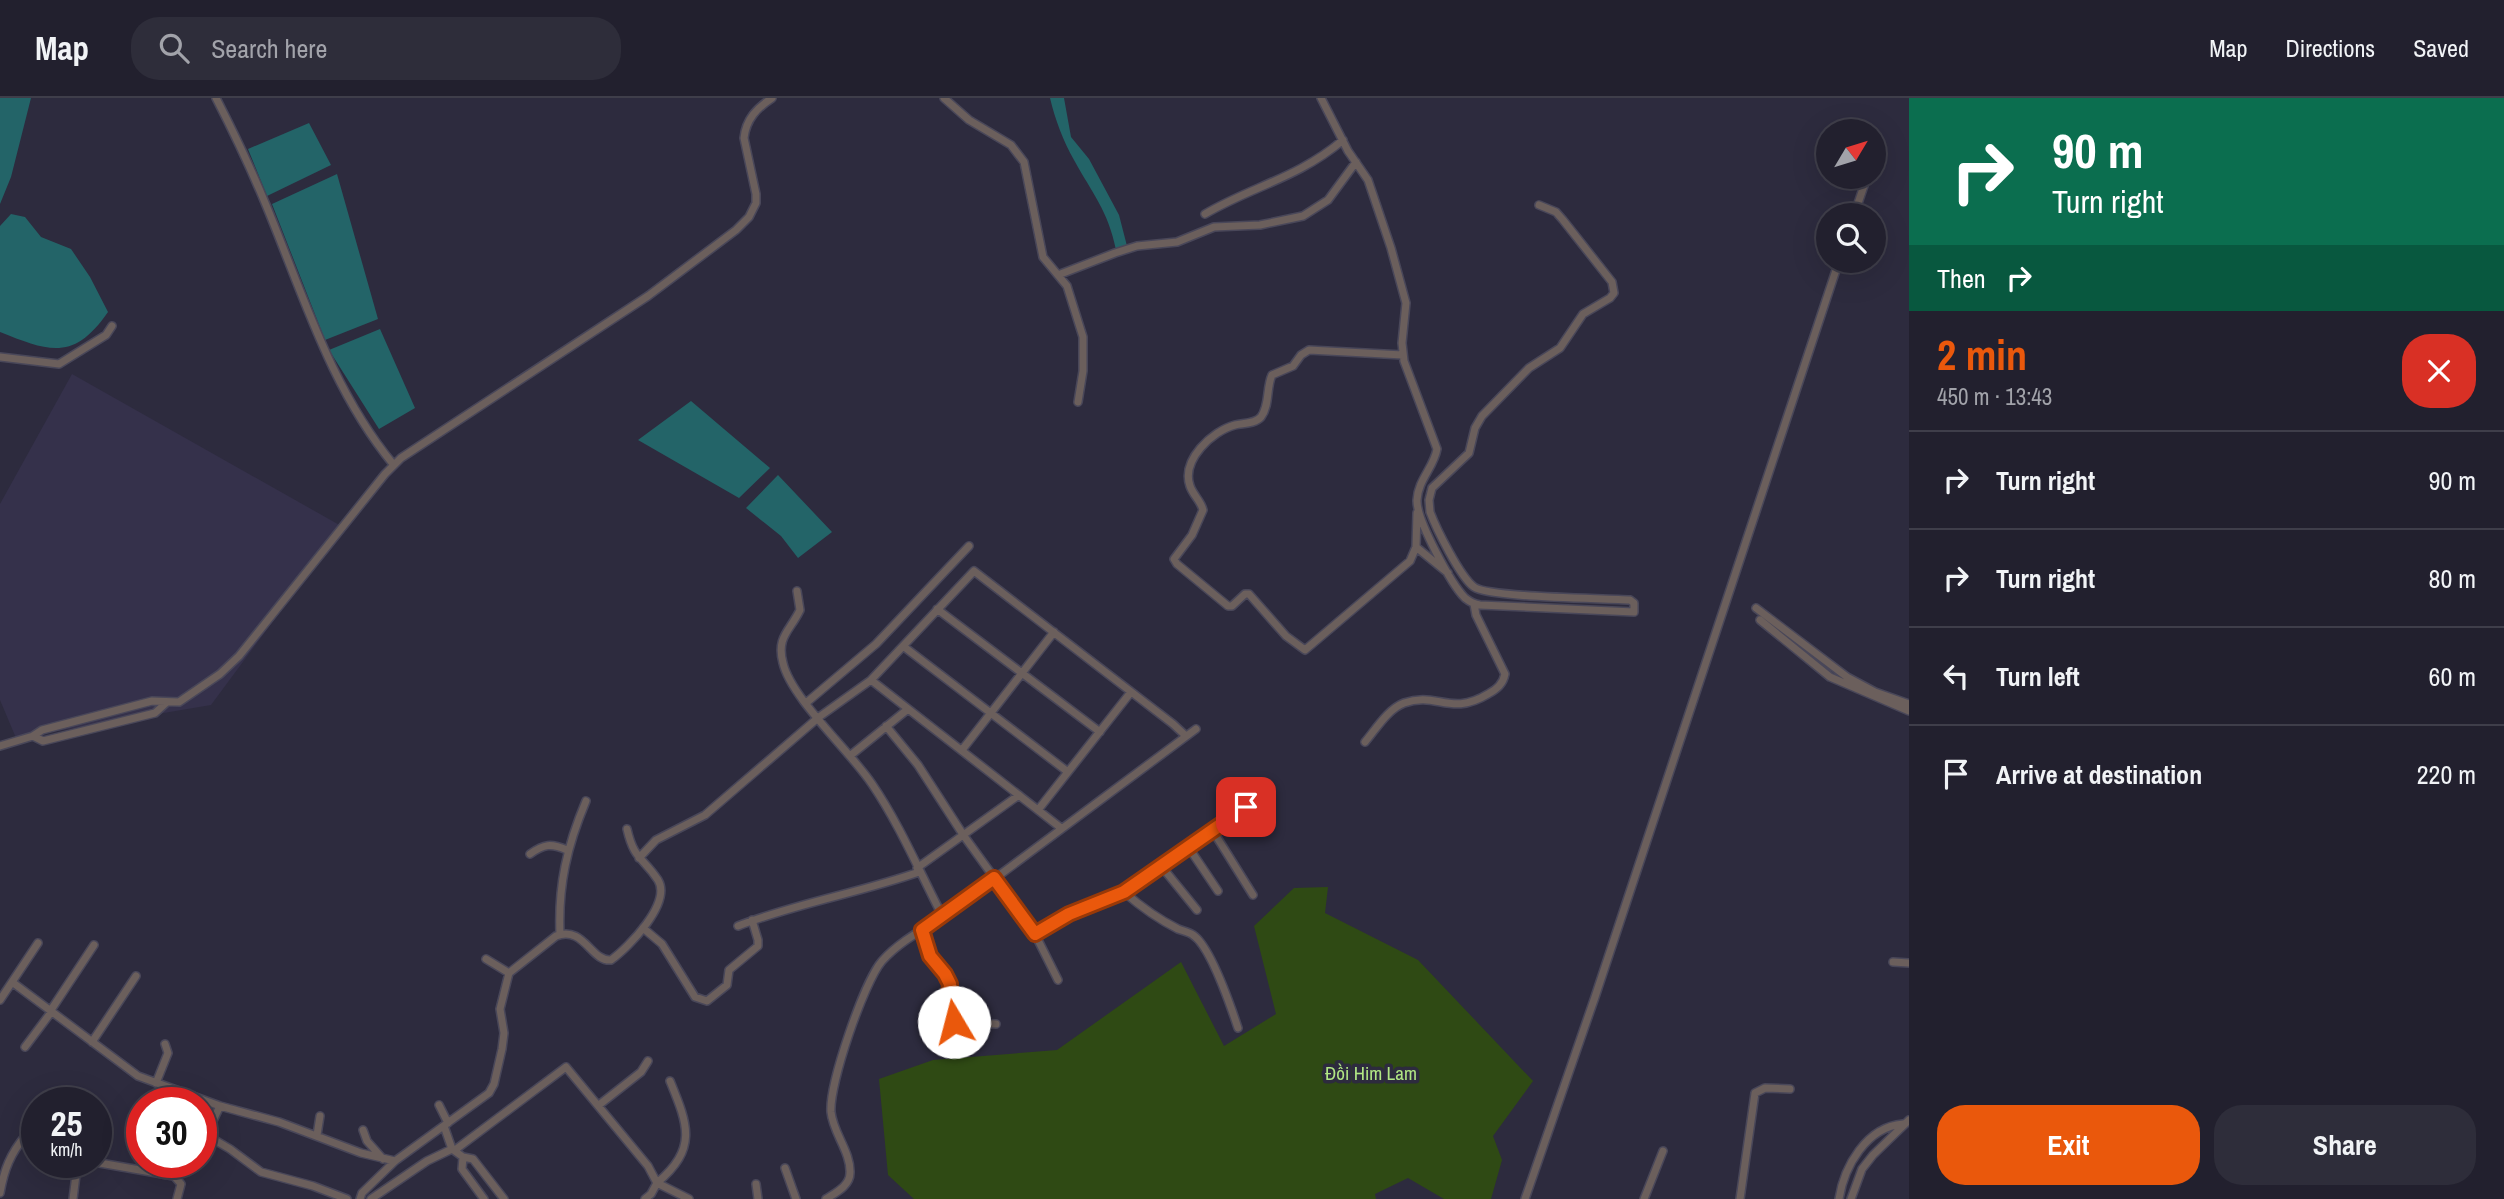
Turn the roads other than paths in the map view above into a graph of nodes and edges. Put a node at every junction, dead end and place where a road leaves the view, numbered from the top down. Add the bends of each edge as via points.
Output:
1 (216, 98) edge
2 (772, 98) edge
3 (944, 98) edge
4 (1321, 98) edge
5 (1343, 140) junction
6 (1356, 162) junction
7 (1539, 205) dead end
8 (1205, 214) dead end
9 (1835, 273) edge
10 (1058, 275) junction
11 (111, 326) dead end
12 (1403, 355) junction
13 (0, 357) edge
14 (1078, 402) dead end
15 (393, 464) junction
16 (1435, 473) junction
17 (1418, 509) junction
18 (969, 546) dead end
19 (1416, 547) junction
20 (1449, 574) junction
21 (797, 590) dead end
22 (1474, 604) junction
23 (1756, 608) dead end
24 (937, 609) junction
25 (1760, 620) dead end
26 (1054, 632) junction
27 (902, 646) junction
28 (1021, 672) junction
29 (871, 680) junction
30 (1131, 692) junction
31 (806, 703) junction
32 (1909, 704) edge
33 (908, 709) junction
34 (1909, 711) edge
35 (990, 713) junction
36 (818, 718) junction
37 (886, 726) junction
38 (1196, 729) dead end
39 (1100, 732) junction
40 (1185, 736) junction
41 (1365, 742) dead end
42 (0, 746) edge
43 (962, 750) junction
44 (851, 755) junction
45 (1068, 772) junction
46 (1230, 786) dead end
47 (1018, 795) junction
48 (586, 801) dead end
49 (1038, 810) junction
50 (1061, 828) junction
51 (627, 829) dead end
52 (1213, 831) junction
53 (964, 836) junction
54 (1189, 848) junction
55 (567, 850) junction
56 (530, 855) dead end
57 (639, 858) junction
58 (1162, 867) junction
59 (918, 870) junction
60 (994, 878) junction
61 (1218, 891) dead end
62 (1124, 892) junction
63 (1253, 895) dead end
64 (1196, 910) dead end
65 (943, 917) junction
66 (752, 920) junction
67 (738, 926) dead end
68 (643, 928) junction
69 (922, 930) junction
70 (559, 934) junction
71 (1035, 934) junction
72 (38, 943) dead end
73 (94, 945) dead end
74 (486, 959) dead end
75 (1893, 962) dead end
76 (1909, 963) edge
77 (509, 974) junction
78 (136, 976) dead end
79 (1058, 980) dead end
80 (12, 982) junction
81 (0, 1000) edge
82 (51, 1011) junction
83 (996, 1024) dead end
84 (1238, 1028) dead end
85 (92, 1042) junction
86 (165, 1044) dead end
87 (25, 1047) dead end
88 (648, 1061) dead end
89 (670, 1081) dead end
90 (160, 1085) junction
91 (1790, 1090) dead end
92 (439, 1105) dead end
93 (599, 1105) junction
94 (220, 1106) junction
95 (217, 1111) edge
96 (320, 1116) dead end
97 (1905, 1122) edge
98 (446, 1125) junction
99 (363, 1130) dead end
100 (317, 1135) junction
101 (21, 1141) edge
102 (217, 1141) edge
103 (453, 1149) junction
104 (1663, 1151) dead end
105 (463, 1157) junction
106 (389, 1162) junction
107 (112, 1165) edge
108 (785, 1168) dead end
109 (402, 1177) junction
110 (76, 1178) edge
111 (657, 1182) junction
112 (756, 1184) dead end
113 (0, 1193) edge
114 (832, 1198) edge
115 (73, 1199) edge
116 (177, 1199) edge
117 (347, 1199) edge
118 (360, 1199) edge
119 (371, 1199) edge
120 (484, 1199) edge
121 (504, 1199) edge
122 (645, 1199) edge
123 (689, 1199) edge
124 (758, 1199) edge
125 (796, 1199) edge
126 (1525, 1199) edge
127 (1644, 1199) edge
128 (1740, 1199) edge
129 (1839, 1199) edge
130 (1851, 1199) edge

1 - 15 street via 349,401
2 - 15 street via 752,114 745,131 756,203 736,230 648,296
3 - 10 street via 1019,153 1043,257
4 - 5 street
5 - 6 street
5 - 8 street via 1300,171
6 - 10 street via 1328,200 1303,216 1260,225 1214,227 1177,242 1137,246
6 - 12 street via 1368,180 1401,278 1406,303
7 - 16 street via 1563,220 1612,282 1614,293 1579,318 1560,348 1536,362 1479,419 1468,455
9 - 126 street
10 - 14 street via 1072,298 1083,337
11 - 13 street via 106,335 59,364
12 - 16 street via 1436,444
12 - 19 street via 1309,350 1293,366 1272,375 1260,418 1221,431 1194,458 1189,482 1203,510 1174,559 1228,606 1249,594 1286,636 1305,650 1397,573
15 - 42 street via 220,674 155,713 43,741 33,736
16 - 17 street via 1419,488
16 - 22 street via 1430,512 1466,578 1477,589 1630,600 1635,607 1634,612
17 - 19 street
17 - 20 street
18 - 31 street via 876,644
19 - 20 street
20 - 22 street
21 - 31 street via 800,610 784,634 782,654 790,680
22 - 41 street via 1505,674 1500,685 1465,705 1426,700 1403,703
23 - 32 street via 1847,677
24 - 26 street via 974,571
24 - 27 street
24 - 28 street
25 - 34 street via 1830,677
26 - 28 street
26 - 30 street
27 - 29 street
27 - 35 street
28 - 35 street
28 - 39 street
29 - 33 street
29 - 36 street
30 - 39 street
30 - 40 street
31 - 36 street
33 - 37 street
33 - 43 street
35 - 43 street
35 - 45 street
36 - 44 street
36 - 57 street via 699,820 656,840
37 - 44 street
37 - 53 street via 925,774
38 - 40 street
39 - 45 street
40 - 50 street
43 - 47 street
44 - 59 street via 882,799
45 - 49 street
46 - 52 street via 1246,808
47 - 49 street
47 - 53 street
48 - 55 street
49 - 50 street
50 - 60 street
51 - 57 street via 629,844
52 - 54 street
52 - 63 street
53 - 59 street
53 - 60 street
54 - 58 street
54 - 61 street
55 - 56 street via 546,844
55 - 70 street
57 - 68 street via 662,890 658,906
58 - 62 street
58 - 64 street
59 - 65 street
59 - 66 street via 873,888
60 - 65 street
60 - 71 street
62 - 71 street via 1069,914
62 - 84 street via 1201,943 1225,989
65 - 69 street
66 - 67 street
66 - 68 street via 758,946 729,970 725,988 707,1001 695,998 662,944
68 - 70 street via 609,961 578,938
69 - 83 street via 930,956 950,984 949,1019
69 - 114 street via 890,954 872,975 841,1059 831,1110 850,1172
70 - 77 street
71 - 79 street
72 - 80 street
73 - 82 street
74 - 77 street
75 - 76 street
77 - 98 street via 499,1009 504,1033 494,1084 489,1093
78 - 85 street
80 - 81 street
80 - 82 street
82 - 85 street
82 - 87 street
85 - 90 street via 128,1070
86 - 90 street via 168,1053
88 - 93 street via 641,1072
89 - 111 street via 687,1137 678,1161
90 - 94 street
91 - 128 street via 1765,1088 1755,1093
92 - 98 street
93 - 103 street via 569,1069 561,1069
93 - 111 street
94 - 95 street
94 - 100 street
96 - 100 street
97 - 129 street via 1889,1127 1856,1153
97 - 130 street via 1862,1169
98 - 103 street
98 - 106 street
99 - 106 street via 367,1141
100 - 106 street
101 - 113 street via 13,1150
102 - 117 street via 261,1172
103 - 105 street
103 - 109 street
104 - 127 street
105 - 120 street via 461,1169
105 - 121 street via 473,1159
106 - 109 street
106 - 118 street
107 - 116 street via 174,1176 181,1184
108 - 125 street
109 - 119 street
110 - 115 street
111 - 122 street
111 - 123 street
112 - 124 street

